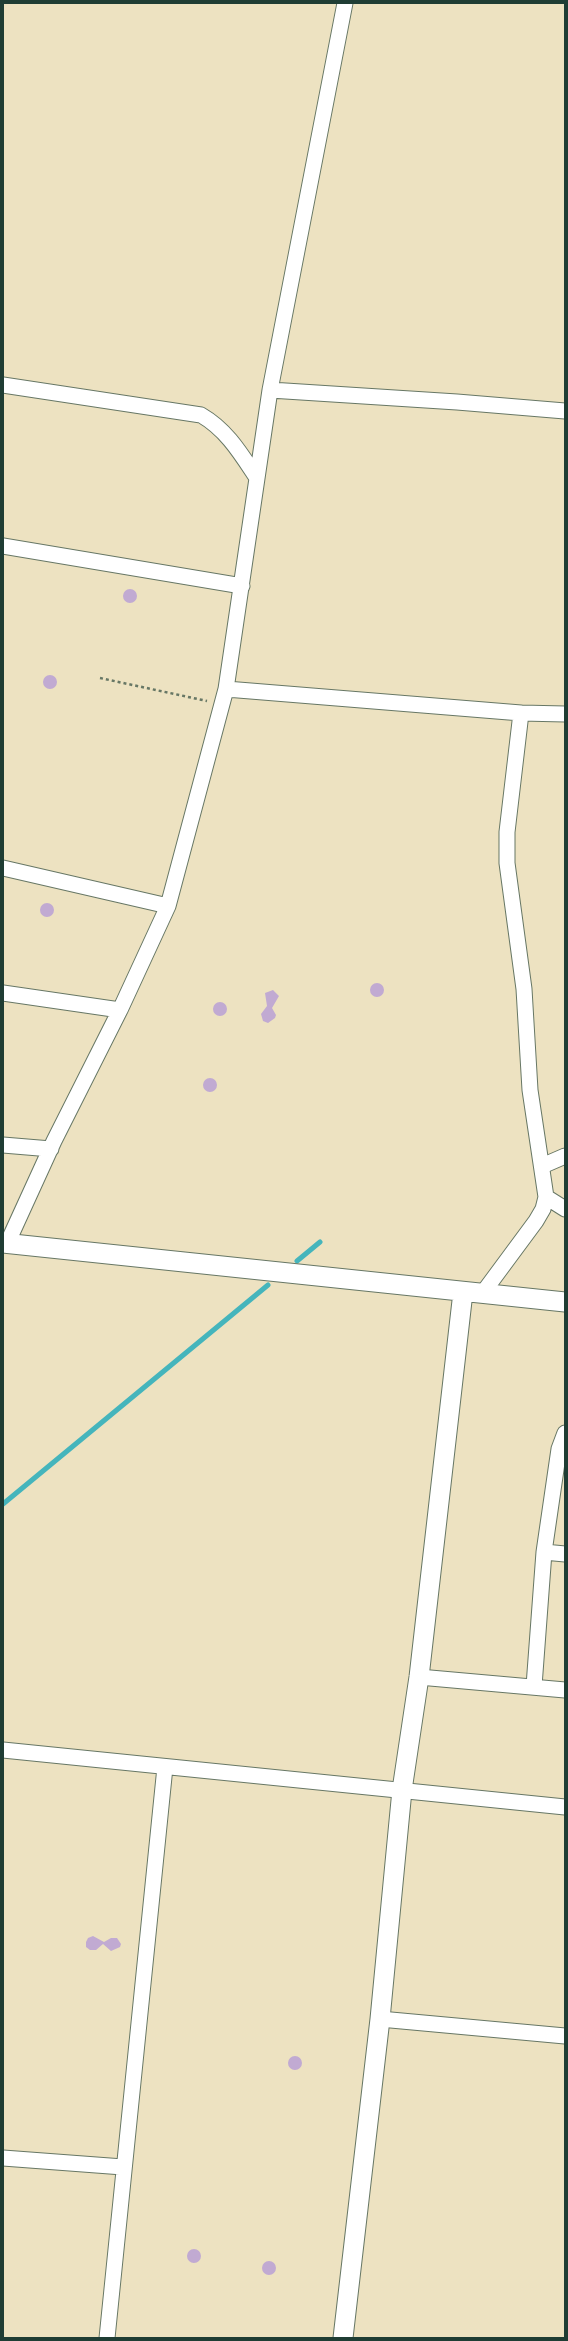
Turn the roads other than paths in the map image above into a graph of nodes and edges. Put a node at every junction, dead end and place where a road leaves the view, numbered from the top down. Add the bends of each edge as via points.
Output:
1 (345, 3) edge
2 (3, 385) edge
3 (270, 390) junction
4 (565, 412) edge
5 (257, 478) junction
6 (3, 546) edge
7 (242, 586) junction
8 (226, 689) junction
9 (521, 713) junction
10 (565, 714) edge
11 (3, 868) edge
12 (168, 906) junction
13 (3, 993) edge
14 (120, 1010) junction
15 (3, 1145) edge
16 (51, 1149) junction
17 (565, 1156) edge
18 (542, 1166) junction
19 (546, 1197) junction
20 (565, 1209) edge
21 (5, 1244) edge
22 (464, 1292) junction
23 (482, 1294) junction
24 (565, 1302) edge
25 (565, 1433) edge
26 (544, 1552) junction
27 (565, 1554) edge
28 (419, 1676) junction
29 (534, 1686) junction
30 (565, 1690) edge
31 (3, 1750) edge
32 (165, 1768) junction
33 (402, 1790) junction
34 (565, 1807) edge
35 (380, 2019) junction
36 (565, 2036) edge
37 (3, 2158) edge
38 (123, 2167) junction
39 (107, 2338) edge
40 (343, 2338) edge

1 - 3 street
2 - 5 street via 201,416 215,423 228,436
3 - 4 street
3 - 5 street
5 - 7 street
6 - 7 street
7 - 8 street
8 - 9 street
8 - 12 street
9 - 10 street
9 - 18 street via 507,832 508,863 524,990 530,1090
11 - 12 street
12 - 14 street
13 - 14 street
14 - 16 street
15 - 16 street
16 - 21 street
17 - 18 street
18 - 19 street
19 - 20 street
19 - 23 street via 536,1221
21 - 22 street
22 - 23 street
22 - 28 street
23 - 24 street
25 - 26 street via 559,1449
26 - 27 street
26 - 29 street
28 - 29 street
28 - 33 street
29 - 30 street
31 - 32 street
32 - 33 street
32 - 38 street
33 - 34 street
33 - 35 street
35 - 36 street
35 - 40 street
37 - 38 street
38 - 39 street

